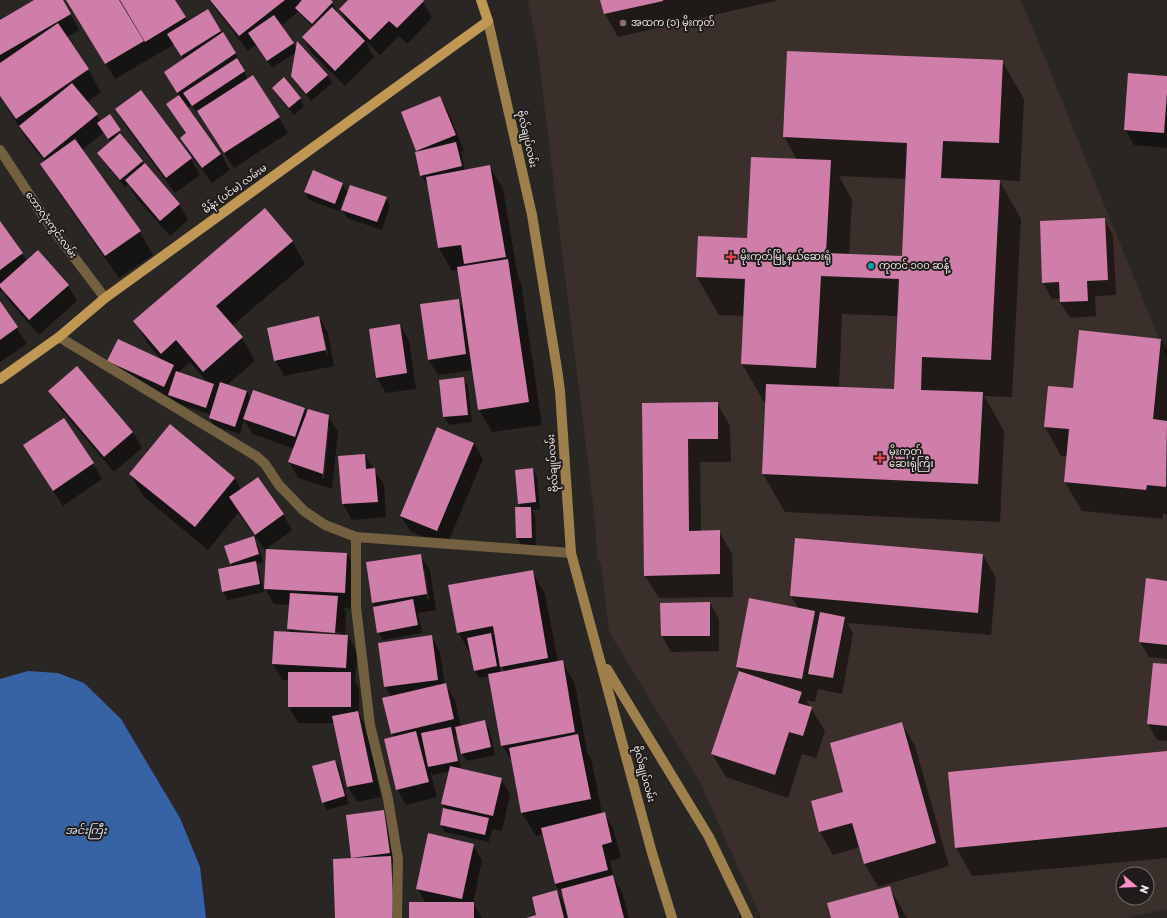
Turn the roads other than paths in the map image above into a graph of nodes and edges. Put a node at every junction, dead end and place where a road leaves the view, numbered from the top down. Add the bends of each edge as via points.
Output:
1 (481, 0) edge
2 (488, 22) junction
3 (0, 150) edge
4 (105, 298) junction
5 (58, 337) junction
6 (0, 379) edge
7 (356, 537) junction
8 (571, 553) junction
9 (600, 659) junction
10 (397, 918) edge
11 (672, 918) edge
12 (748, 918) edge

1 - 2 main road, ဗိုလ်‌ချုပ်‌လမ်း
2 - 4 main road, မိန်း (ပင်မ) လမ်းမ
2 - 8 main road, ဗိုလ်‌ချုပ်‌လမ်း via 532,214 557,369
3 - 4 street, ‌ဘောလုံးကွင်းလမ်း via 46,220
4 - 5 main road, မိန်း (ပင်မ) လမ်းမ
5 - 6 main road, မိန်း (ပင်မ) လမ်းမ
5 - 7 street via 256,456 265,464 279,486 304,511 325,526
7 - 8 street
7 - 10 street via 356,607 370,724 388,799 398,859
8 - 9 main road, ဗိုလ်‌ချုပ်‌လမ်း
9 - 11 main road, ဗိုလ်‌ချုပ်‌လမ်း
9 - 12 main road via 709,837

